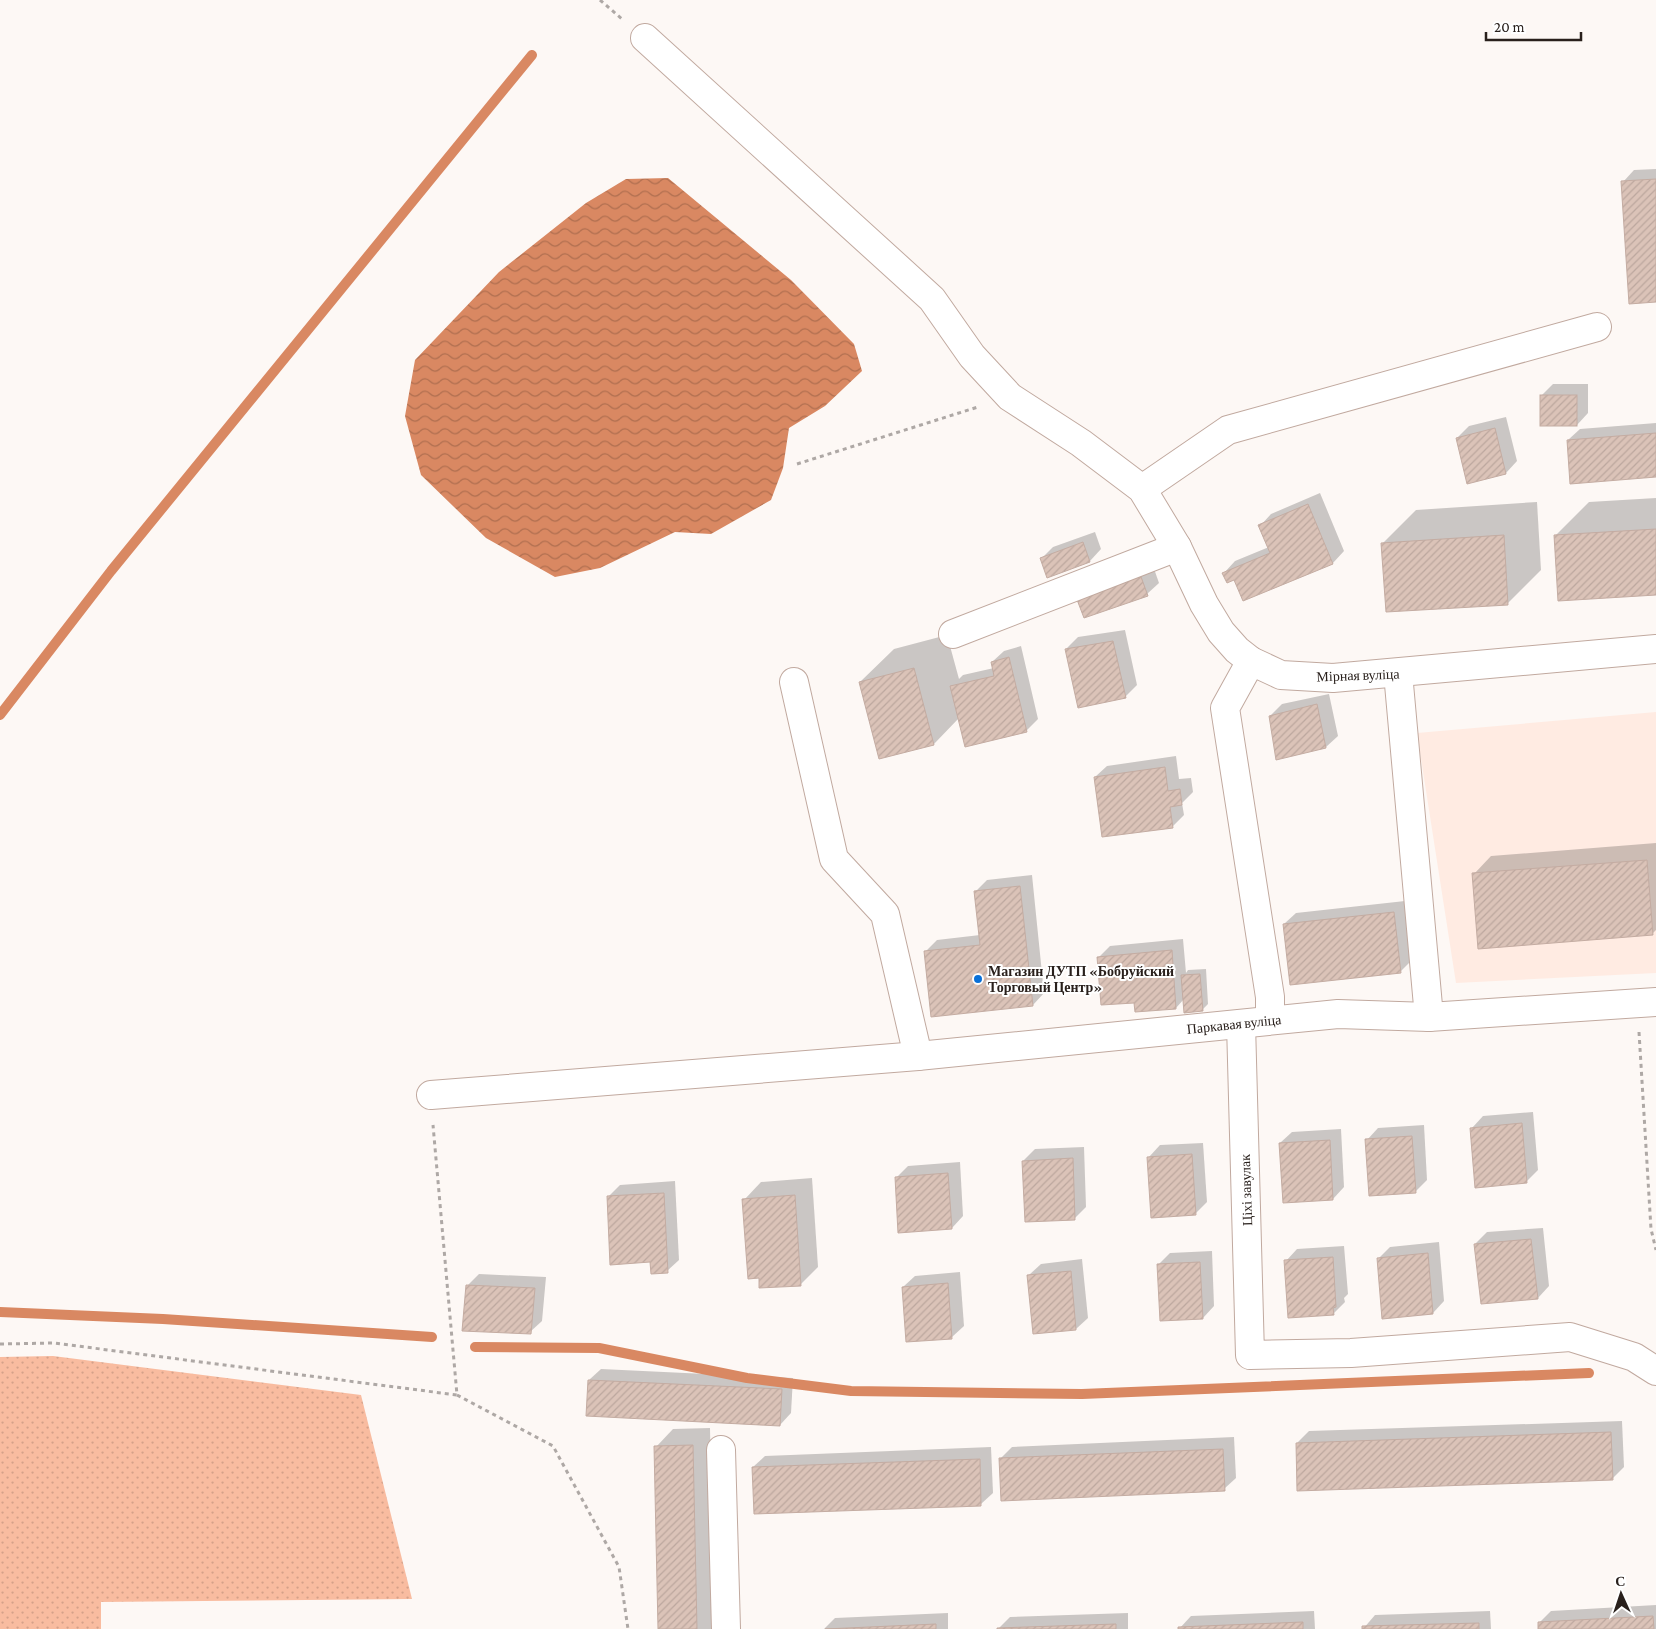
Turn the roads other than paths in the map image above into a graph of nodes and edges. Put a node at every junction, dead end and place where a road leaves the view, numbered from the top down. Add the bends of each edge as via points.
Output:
1 (645, 38) dead end
2 (1597, 327) dead end
3 (1142, 489) junction
4 (1177, 547) junction
5 (953, 634) dead end
6 (1656, 649) edge
7 (1251, 661) junction
8 (1398, 673) junction
9 (794, 682) dead end
10 (1647, 1002) edge
11 (1429, 1017) junction
12 (1270, 1020) junction
13 (1241, 1024) junction
14 (918, 1056) junction
15 (431, 1095) road end
16 (1656, 1371) edge
17 (721, 1450) dead end
18 (726, 1629) edge

1 - 3 street via 932,299 972,356 1010,397 1081,443
2 - 3 street via 1228,430
3 - 4 street, Мірная вуліца
4 - 5 street
4 - 7 street, Мірная вуліца via 1221,632
6 - 8 street, Мірная вуліца
7 - 8 street, Мірная вуліца via 1281,675 1333,678
7 - 12 street via 1225,708 1270,997
8 - 11 street
9 - 14 street via 834,859 885,914
10 - 11 street, Паркавая вуліца
11 - 12 street, Паркавая вуліца via 1338,1014
12 - 13 street, Паркавая вуліца
13 - 14 street, Паркавая вуліца
13 - 16 street, Ціхі завулак via 1250,1355 1351,1352 1570,1337 1634,1357
14 - 15 street, Паркавая вуліца
17 - 18 street

